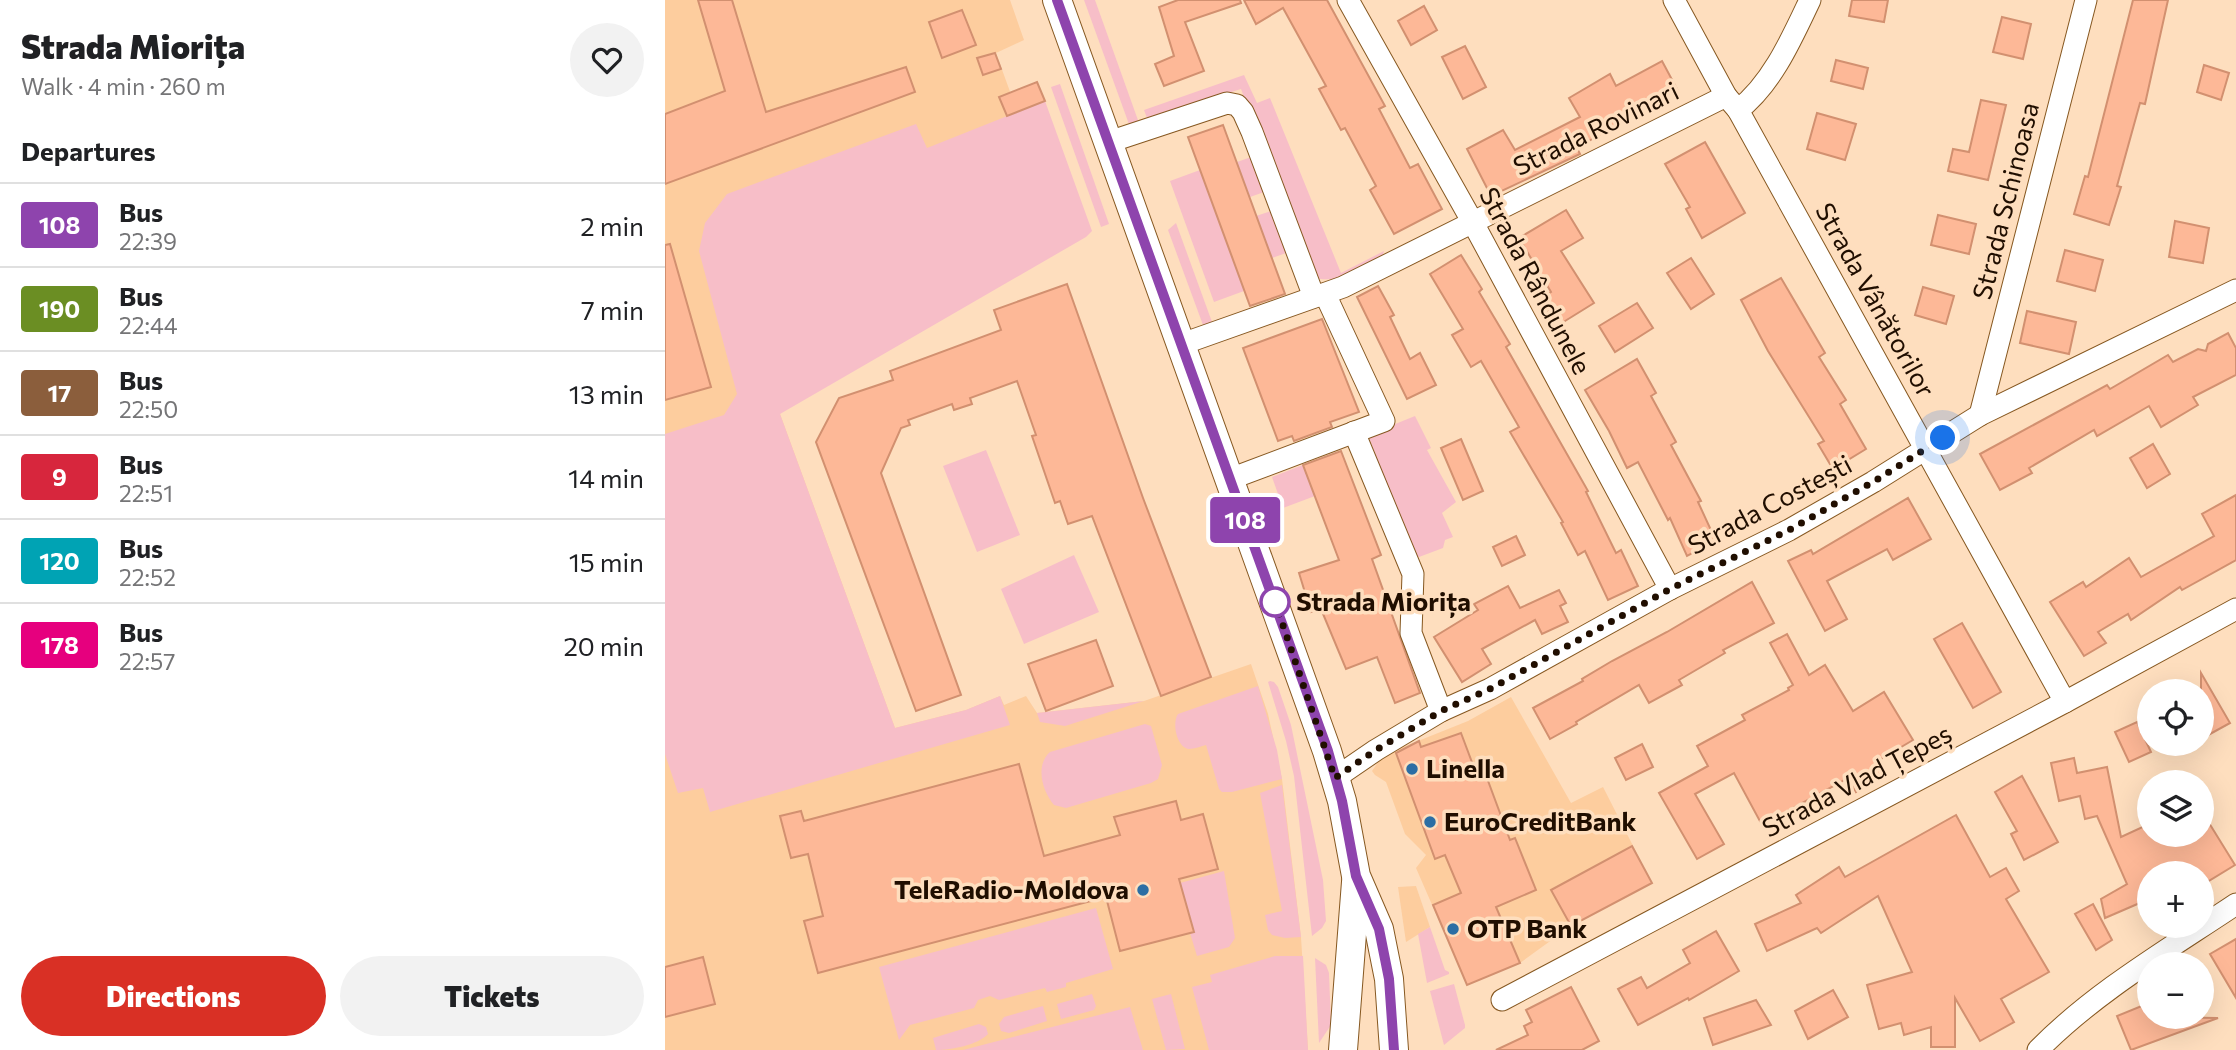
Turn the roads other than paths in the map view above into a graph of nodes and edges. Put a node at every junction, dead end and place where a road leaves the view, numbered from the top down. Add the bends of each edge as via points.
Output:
1 (1057, 0) edge
2 (1348, 0) edge
3 (1674, 0) edge
4 (1809, 0) edge
5 (2086, 0) edge
6 (1732, 103) junction
7 (1109, 142) junction
8 (1472, 221) junction
9 (2236, 290) edge
10 (1320, 295) junction
11 (1182, 344) junction
12 (1980, 415) junction
13 (1354, 432) junction
14 (1924, 449) junction
15 (1230, 479) junction
16 (1670, 589) junction
17 (2236, 609) edge
18 (2066, 702) junction
19 (1441, 711) junction
20 (1335, 778) junction
21 (1356, 876) junction
22 (2236, 904) edge
23 (1503, 1000) dead end
24 (1343, 1050) edge
25 (1394, 1050) edge
26 (2038, 1050) edge

1 - 7 main road
2 - 8 street, Strada Rândunele
3 - 6 street, Strada Vânătorilor
4 - 6 street, Strada Rovinari via 1764,84 1748,102
5 - 12 street, Strada Schinoasa
6 - 8 street, Strada Rovinari
6 - 14 street, Strada Vânătorilor
7 - 10 street via 1227,103 1237,105
7 - 11 main road
8 - 10 street, Strada Rovinari
8 - 16 street, Strada Rândunele
9 - 12 street, Strada Costești
10 - 11 street, Strada Rovinari
10 - 13 street via 1384,421
11 - 15 main road
12 - 14 street, Strada Costești
13 - 15 street
13 - 19 street via 1413,574 1411,633
14 - 16 street, Strada Costești via 1789,530
14 - 18 street, Strada Vânătorilor
15 - 20 main road
16 - 19 street, Strada Costești via 1490,689
17 - 18 street, Strada Vlad Țepeș
18 - 23 street, Strada Vlad Țepeș
19 - 20 street, Strada Costești
20 - 21 main road
21 - 24 main road
21 - 25 main road via 1379,929 1389,979
22 - 26 street via 2124,979

